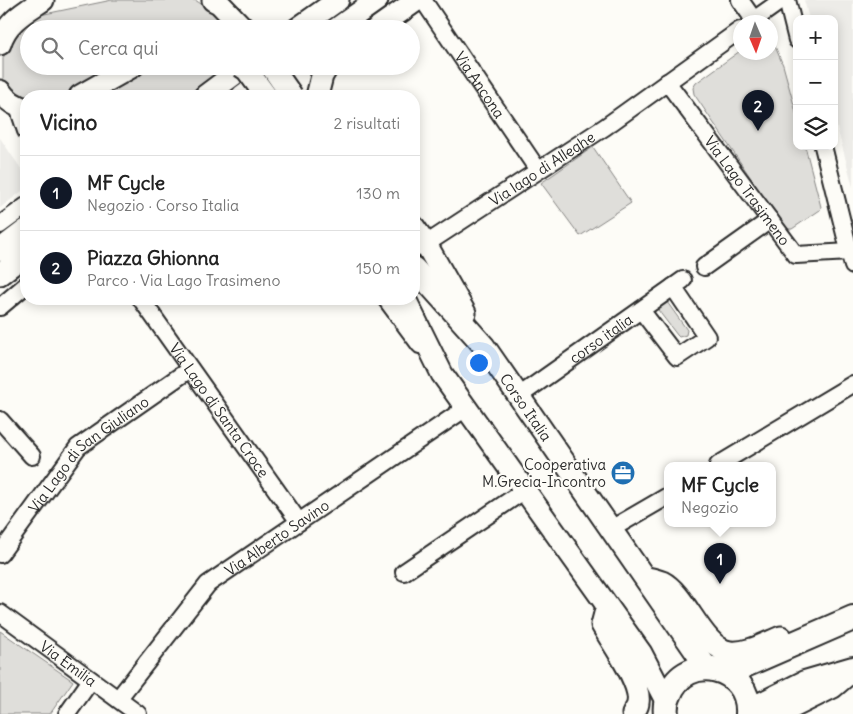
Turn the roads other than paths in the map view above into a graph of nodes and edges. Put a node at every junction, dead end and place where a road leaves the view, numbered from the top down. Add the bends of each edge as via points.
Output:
1 (43, 0) edge
2 (213, 0) edge
3 (222, 0) edge
4 (338, 0) edge
5 (377, 0) edge
6 (417, 0) edge
7 (423, 0) edge
8 (740, 0) edge
9 (782, 0) edge
10 (787, 0) edge
11 (749, 15) edge
12 (761, 15) edge
13 (235, 20) edge
14 (238, 20) edge
15 (310, 20) edge
16 (349, 20) edge
17 (389, 20) edge
18 (793, 24) edge
19 (733, 35) edge
20 (0, 44) edge
21 (117, 75) edge
22 (234, 75) edge
23 (251, 75) edge
24 (271, 75) edge
25 (277, 75) edge
26 (323, 75) edge
27 (667, 82) junction
28 (91, 90) edge
29 (213, 90) edge
30 (250, 90) edge
31 (262, 90) edge
32 (288, 90) edge
33 (318, 90) edge
34 (0, 92) edge
35 (20, 107) edge
36 (824, 150) edge
37 (538, 170) junction
38 (20, 210) edge
39 (770, 220) junction
40 (0, 225) edge
41 (20, 235) edge
42 (420, 239) edge
43 (420, 243) edge
44 (0, 250) edge
45 (20, 259) edge
46 (851, 259) edge
47 (704, 267) dead end
48 (0, 274) edge
49 (420, 275) edge
50 (20, 290) edge
51 (145, 305) edge
52 (390, 305) edge
53 (409, 305) edge
54 (0, 307) edge
55 (641, 310) junction
56 (484, 346) junction
57 (190, 369) junction
58 (442, 374) junction
59 (853, 384) edge
60 (519, 396) junction
61 (466, 408) junction
62 (0, 420) edge
63 (32, 456) dead end
64 (723, 462) edge
65 (525, 490) junction
66 (664, 498) edge
67 (299, 522) junction
68 (611, 529) junction
69 (0, 554) edge
70 (404, 572) dead end
71 (607, 606) junction
72 (0, 613) edge
73 (853, 618) edge
74 (716, 663) junction
75 (853, 670) edge
76 (92, 680) junction
77 (118, 699) junction
78 (665, 710) edge
79 (748, 712) edge
80 (67, 714) edge
81 (138, 714) edge
82 (633, 714) edge
83 (779, 714) edge

1 - 20 street via 3,32
2 - 13 street
3 - 14 street
4 - 15 street
5 - 16 street
6 - 17 street
7 - 37 street, Via Ancona
8 - 11 street
9 - 12 street
10 - 18 street
19 - 27 street, Via lago di Alleghe
21 - 28 street
22 - 29 street
23 - 31 street, bridge
24 - 30 street
25 - 32 street, bridge
26 - 33 street
27 - 37 street, Via lago di Alleghe
27 - 39 street, Via Lago Trasimeno
34 - 35 street via 5,99
36 - 46 street
37 - 42 street, Via lago di Alleghe
38 - 40 street
39 - 46 street, Via Lago Trasimeno via 796,255
39 - 47 street
41 - 44 street
43 - 56 street
45 - 48 street
49 - 56 street, Corso Italia
50 - 54 street
51 - 57 street, Via Lago di Santa Croce
52 - 58 street
53 - 58 street
55 - 55 street, corso italia via 678,283 706,337 677,357
55 - 60 street, corso italia
56 - 60 street, Corso Italia
57 - 67 street, Via Lago di Santa Croce
57 - 69 street, Via Lago di San Giuliano via 78,447
58 - 61 street
59 - 64 street
60 - 68 street, Corso Italia
61 - 65 street
61 - 67 street, Via Alberto Savino
62 - 63 street
65 - 70 street
65 - 71 street
66 - 68 street
67 - 77 street, Via Alberto Savino via 208,584
68 - 74 street, Corso Italia via 644,577
71 - 78 street via 641,653
71 - 82 street via 602,625 632,675 638,704
72 - 76 street, Via Emilia
73 - 74 main road via 745,665
74 - 78 main road via 681,677 672,688
74 - 79 main road via 741,686 746,694
75 - 79 main road via 805,682
75 - 83 street via 834,687
76 - 77 street, Via Emilia
76 - 80 street
77 - 81 street, Via Emilia

